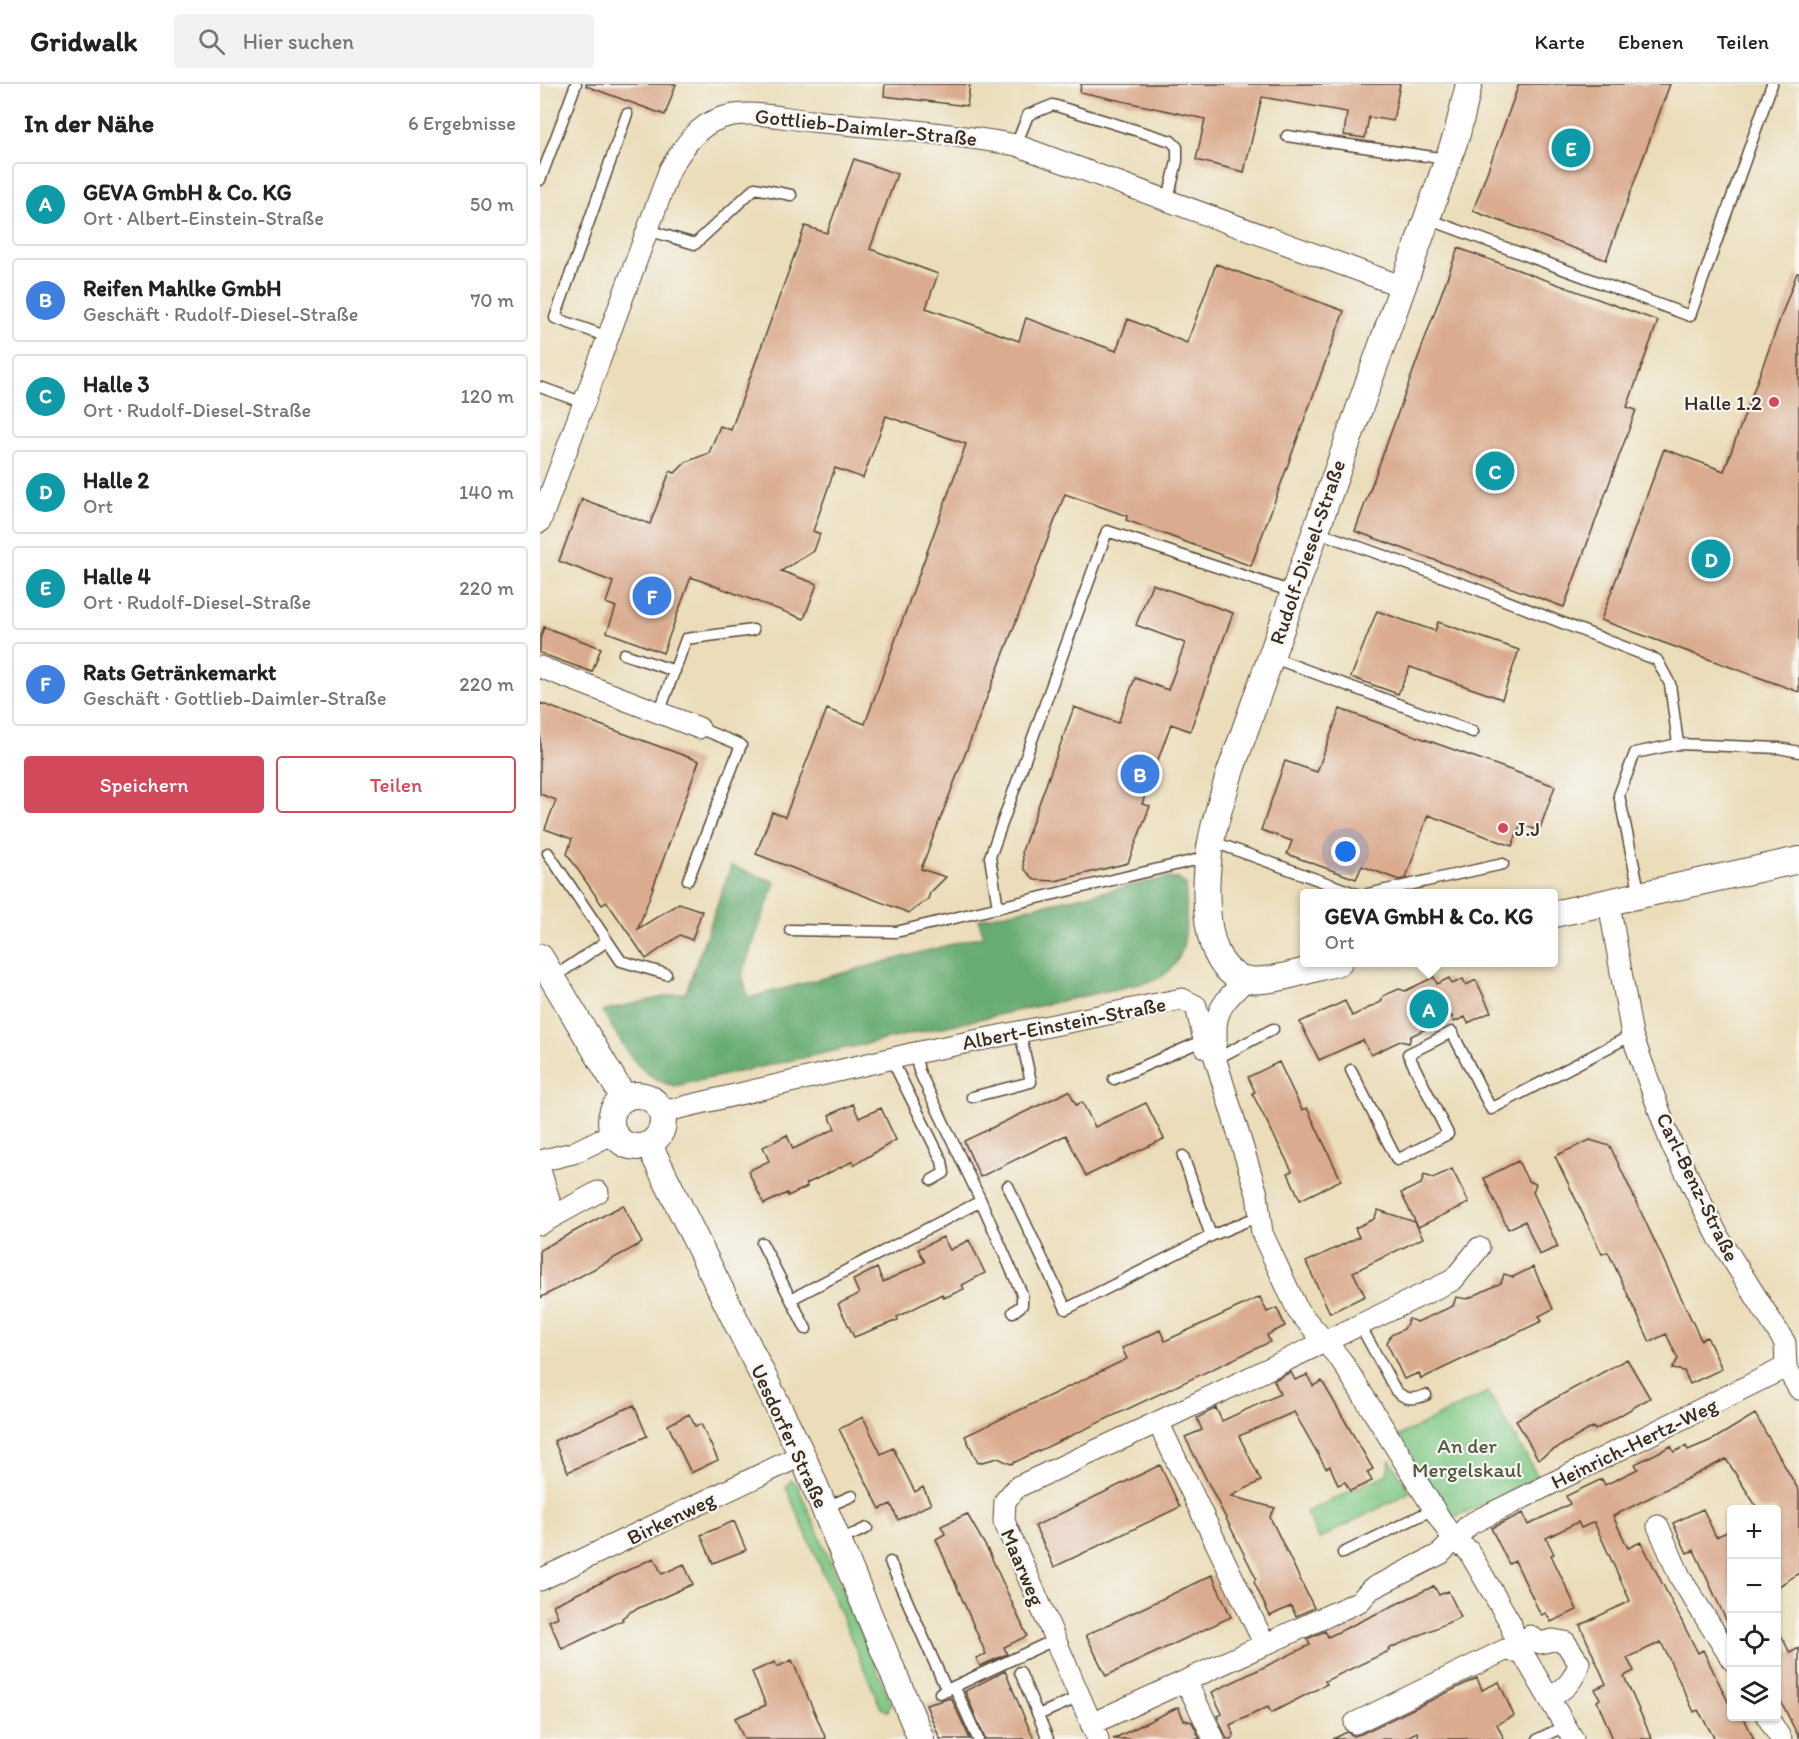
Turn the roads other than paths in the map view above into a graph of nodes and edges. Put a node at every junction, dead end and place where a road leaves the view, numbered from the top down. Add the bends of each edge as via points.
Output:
1 (576, 84) edge
2 (1469, 84) edge
3 (1772, 84) edge
4 (627, 114) dead end
5 (1287, 136) dead end
6 (1016, 145) junction
7 (1447, 159) junction
8 (540, 180) edge
9 (791, 195) dead end
10 (1168, 199) junction
11 (1425, 218) junction
12 (647, 231) junction
13 (1401, 286) junction
14 (608, 337) junction
15 (540, 387) edge
16 (584, 403) junction
17 (540, 522) edge
18 (1315, 531) junction
19 (1293, 592) junction
20 (753, 630) dead end
21 (624, 654) dead end
22 (1270, 656) junction
23 (540, 667) edge
24 (675, 671) junction
25 (659, 713) junction
26 (699, 729) joint
27 (1473, 732) dead end
28 (1678, 744) junction
29 (1799, 752) edge
30 (1210, 849) junction
31 (548, 853) dead end
32 (1799, 860) edge
33 (1503, 864) dead end
34 (688, 880) dead end
35 (1341, 889) edge
36 (1390, 889) edge
37 (1640, 894) junction
38 (1609, 903) junction
39 (998, 908) junction
40 (1558, 913) edge
41 (790, 930) dead end
42 (607, 941) junction
43 (547, 967) edge
44 (1321, 967) edge
45 (666, 974) dead end
46 (1246, 980) junction
47 (1274, 1029) dead end
48 (1020, 1032) junction
49 (1632, 1035) junction
50 (1211, 1050) junction
51 (915, 1053) junction
52 (891, 1058) junction
53 (1351, 1070) dead end
54 (1114, 1079) dead end
55 (972, 1097) dead end
56 (624, 1098) junction
57 (662, 1112) junction
58 (614, 1133) junction
59 (649, 1144) junction
60 (1183, 1156) dead end
61 (540, 1161) edge
62 (540, 1170) edge
63 (932, 1180) dead end
64 (1008, 1186) dead end
65 (598, 1192) dead end
66 (981, 1201) junction
67 (1259, 1216) junction
68 (547, 1220) edge
69 (1211, 1236) junction
70 (762, 1243) dead end
71 (1479, 1248) dead end
72 (791, 1299) junction
73 (1013, 1312) dead end
74 (1360, 1325) junction
75 (806, 1329) dead end
76 (1325, 1342) junction
77 (1786, 1367) junction
78 (1799, 1389) edge
79 (1426, 1395) dead end
80 (1158, 1422) junction
81 (802, 1455) junction
82 (852, 1496) dead end
83 (824, 1508) junction
84 (1434, 1509) junction
85 (1658, 1526) dead end
86 (867, 1528) dead end
87 (837, 1541) junction
88 (1454, 1541) junction
89 (1343, 1553) dead end
90 (890, 1562) dead end
91 (540, 1580) edge
92 (1054, 1641) junction
93 (1265, 1645) junction
94 (1518, 1645) junction
95 (1727, 1653) edge
96 (1020, 1672) dead end
97 (1186, 1681) junction
98 (947, 1691) junction
99 (1079, 1697) junction
100 (1549, 1698) junction
101 (1038, 1715) junction
102 (1770, 1721) edge
103 (1355, 1723) dead end
104 (1094, 1732) edge
105 (1569, 1732) edge
106 (915, 1737) edge
107 (978, 1739) edge
108 (1048, 1739) edge
109 (1214, 1739) edge
110 (1538, 1739) edge
111 (1780, 1739) edge

1 - 8 lane
2 - 7 street, Rudolf-Diesel-Straße
3 - 11 lane via 1690,316
4 - 14 lane via 555,318
5 - 7 lane
6 - 10 street, Gottlieb-Daimler-Straße
6 - 10 lane via 1028,115 1053,105 1171,141 1177,147 1177,161
6 - 12 street, Gottlieb-Daimler-Straße via 958,134 752,113 719,119 689,138 670,169
7 - 11 street, Rudolf-Diesel-Straße
9 - 12 lane via 755,188 695,244
10 - 13 street, Gottlieb-Daimler-Straße
11 - 13 street, Rudolf-Diesel-Straße
12 - 14 street, Gottlieb-Daimler-Straße
13 - 18 street, Rudolf-Diesel-Straße
14 - 16 street, Gottlieb-Daimler-Straße
15 - 16 lane
16 - 17 street, Gottlieb-Daimler-Straße
18 - 19 street, Rudolf-Diesel-Straße
18 - 28 lane via 1657,660 1670,684
19 - 22 street, Rudolf-Diesel-Straße
19 - 39 lane via 1107,531 990,857
20 - 24 lane via 686,639
21 - 24 lane
22 - 27 lane
22 - 30 street, Rudolf-Diesel-Straße via 1229,775
23 - 25 street
24 - 25 lane
25 - 26 street
26 - 34 lane via 741,745
28 - 29 lane
28 - 37 lane via 1635,753 1619,795
30 - 35 lane
30 - 39 lane
30 - 46 street, Rudolf-Diesel-Straße via 1209,922 1213,947 1221,963
31 - 42 lane
32 - 37 street
33 - 36 lane
37 - 38 street
38 - 40 street
38 - 49 street, Carl-Benz-Straße
39 - 41 lane via 896,932
42 - 43 lane
42 - 45 lane via 621,961
43 - 56 street
44 - 46 street
46 - 50 street via 1219,1012 1217,1042
47 - 50 lane
48 - 50 street, Albert-Einstein-Straße via 1182,999 1196,1006
48 - 51 street, Albert-Einstein-Straße
48 - 55 lane via 1031,1082
49 - 53 lane via 1491,1109 1452,1032 1408,1054 1448,1134 1396,1160
49 - 77 street, Carl-Benz-Straße via 1671,1143 1719,1238 1785,1343
50 - 54 lane
50 - 67 street via 1257,1194
51 - 52 street, Albert-Einstein-Straße
51 - 66 lane via 919,1071
52 - 57 street, Albert-Einstein-Straße
52 - 63 lane via 942,1161 944,1173
56 - 57 street via 651,1098
56 - 58 street via 614,1110
57 - 59 street via 660,1134
58 - 59 street via 629,1146
58 - 61 street via 573,1153
59 - 81 street, Uesdorfer Straße
60 - 69 lane
62 - 68 street
64 - 69 lane via 1066,1309
65 - 68 street
66 - 72 lane
66 - 73 lane via 1022,1294 1022,1305
67 - 69 lane
67 - 76 street via 1262,1233 1298,1311
70 - 72 lane
71 - 74 street via 1453,1280
72 - 75 lane
74 - 76 street
74 - 79 lane via 1396,1391 1411,1399
76 - 80 street, Maarweg
76 - 84 street via 1341,1360
77 - 78 street, Carl-Benz-Straße
77 - 88 street, Heinrich-Hertz-Weg via 1470,1524
80 - 92 street, Maarweg via 1017,1487 1005,1501 1004,1521
80 - 93 street
81 - 83 street, Uesdorfer Straße
81 - 91 street, Birkenweg
82 - 83 lane
83 - 87 street, Uesdorfer Straße
84 - 88 street
84 - 89 lane
85 - 95 street via 1680,1577
86 - 87 lane
87 - 106 street, Uesdorfer Straße
88 - 93 street, Maarweg via 1440,1554 1371,1589 1360,1601
88 - 94 street via 1468,1550 1511,1624
90 - 98 lane
92 - 98 lane
92 - 99 street, Maarweg
93 - 97 street, Maarweg
94 - 100 street
94 - 100 street via 1530,1636 1540,1643 1566,1642 1579,1663 1575,1677
94 - 103 street
96 - 101 lane
97 - 104 street, Maarweg
97 - 109 street
98 - 107 lane
99 - 101 lane
99 - 104 street, Maarweg
100 - 105 street
101 - 108 lane
102 - 111 street
105 - 110 lane

